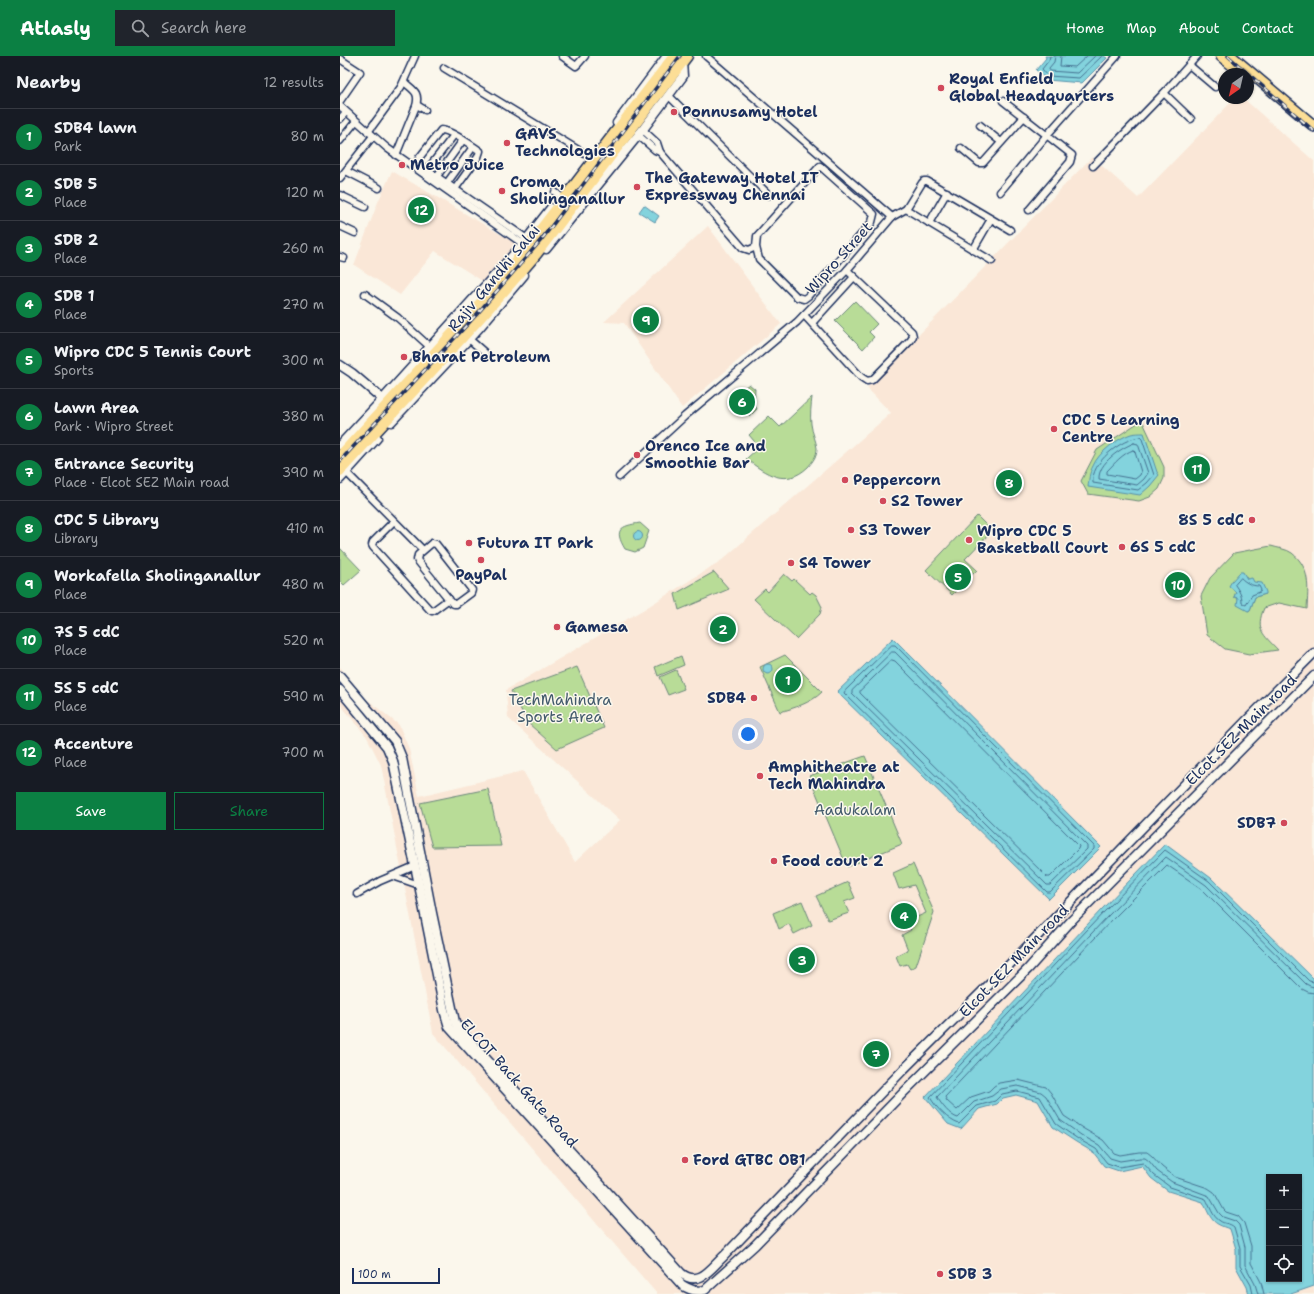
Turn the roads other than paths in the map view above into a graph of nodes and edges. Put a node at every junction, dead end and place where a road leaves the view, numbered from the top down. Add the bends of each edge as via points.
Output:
1 (415, 56) edge
2 (562, 56) edge
3 (585, 56) edge
4 (706, 56) edge
5 (1117, 56) edge
6 (1197, 56) edge
7 (1221, 56) edge
8 (1231, 56) edge
9 (673, 57) edge
10 (340, 59) edge
11 (1189, 65) junction
12 (444, 68) dead end
13 (1236, 68) edge
14 (404, 82) junction
15 (1254, 83) edge
16 (1215, 87) dead end
17 (1164, 93) junction
18 (668, 95) junction
19 (340, 101) edge
20 (1003, 101) dead end
21 (417, 105) junction
22 (340, 106) edge
23 (425, 110) dead end
24 (346, 112) junction
25 (1024, 116) junction
26 (340, 119) edge
27 (1191, 119) dead end
28 (356, 120) junction
29 (980, 125) dead end
30 (1314, 126) edge
31 (1314, 132) edge
32 (640, 133) junction
33 (370, 134) junction
34 (454, 134) junction
35 (1047, 135) junction
36 (463, 140) junction
37 (340, 141) edge
38 (1001, 142) junction
39 (473, 147) junction
40 (961, 148) dead end
41 (396, 155) junction
42 (594, 156) junction
43 (826, 159) junction
44 (820, 166) junction
45 (1093, 166) dead end
46 (427, 170) junction
47 (346, 171) junction
48 (600, 171) junction
49 (437, 176) junction
50 (340, 178) edge
51 (578, 180) junction
52 (447, 183) junction
53 (587, 187) junction
54 (379, 188) dead end
55 (455, 189) junction
56 (947, 192) junction
57 (1000, 192) dead end
58 (340, 195) edge
59 (769, 195) dead end
60 (365, 207) dead end
61 (906, 209) junction
62 (1029, 210) dead end
63 (892, 217) junction
64 (991, 219) junction
65 (929, 223) junction
66 (340, 226) edge
67 (1010, 230) dead end
68 (355, 233) dead end
69 (528, 242) junction
70 (542, 247) junction
71 (756, 247) junction
72 (973, 250) junction
73 (992, 261) dead end
74 (847, 270) junction
75 (854, 277) junction
76 (365, 294) dead end
77 (804, 315) junction
78 (812, 323) junction
79 (457, 328) junction
80 (467, 337) junction
81 (430, 347) junction
82 (485, 353) dead end
83 (340, 365) edge
84 (385, 401) junction
85 (340, 445) edge
86 (340, 456) edge
87 (342, 474) edge
88 (618, 476) dead end
89 (392, 523) junction
90 (422, 551) junction
91 (449, 599) junction
92 (1314, 653) edge
93 (340, 676) edge
94 (1314, 676) edge
95 (340, 690) edge
96 (411, 808) junction
97 (403, 809) junction
98 (1139, 832) junction
99 (1150, 841) junction
100 (415, 866) junction
101 (393, 876) junction
102 (419, 885) junction
103 (357, 894) dead end
104 (470, 1046) junction
105 (713, 1266) junction
106 (721, 1274) junction

1 - 14 street
2 - 3 street via 576,66
4 - 43 street, Wipro Street
5 - 35 street
6 - 11 street
7 - 13 main road
8 - 30 main road
9 - 18 street via 683,76
9 - 42 main road, Rajiv Gandhi Salai
9 - 48 main road, Rajiv Gandhi Salai
10 - 19 street via 360,72
11 - 16 street
11 - 17 street
12 - 42 street
14 - 21 street via 416,93
14 - 33 street
15 - 31 main road
17 - 27 street
17 - 45 street
18 - 32 street
18 - 59 street
20 - 25 street
21 - 23 street
21 - 41 street
22 - 24 street
24 - 26 street
24 - 28 street
25 - 35 street
25 - 38 street
28 - 33 street
28 - 37 street
29 - 38 street
32 - 71 street via 657,143 660,152 743,248 749,250
32 - 80 street via 513,290
33 - 41 street
33 - 47 street
34 - 36 street
34 - 46 street
34 - 46 street via 441,130 419,158 420,165
35 - 57 street
35 - 62 street via 1072,155 1070,162
36 - 39 street
36 - 49 street
38 - 40 street via 981,164
39 - 52 street
39 - 55 street via 480,151 479,154
41 - 69 street
42 - 48 main road via 592,170
42 - 51 main road, Rajiv Gandhi Salai
42 - 69 street via 557,194
43 - 44 street
43 - 63 street, Wipro Street
44 - 71 street via 757,236
44 - 71 street via 874,214 872,222 804,299 791,293 759,259
46 - 49 street
47 - 50 street
47 - 54 street
48 - 53 main road, Rajiv Gandhi Salai
49 - 52 street
51 - 53 main road via 587,182
51 - 69 main road, Rajiv Gandhi Salai
52 - 55 street
53 - 70 main road, Rajiv Gandhi Salai
55 - 69 street
56 - 61 street via 924,181
56 - 64 street
56 - 65 street
58 - 60 street
61 - 63 street
61 - 65 street
63 - 74 street, Wipro Street
64 - 67 street
64 - 72 street
65 - 72 street
66 - 68 street
69 - 70 main road
69 - 79 main road, Rajiv Gandhi Salai via 483,300
69 - 81 street
70 - 80 main road, Rajiv Gandhi Salai
72 - 73 street
74 - 75 street
74 - 77 street, Wipro Street
75 - 78 street
75 - 78 street via 912,332 910,340 872,380 868,381
76 - 81 street via 398,318
77 - 78 street
77 - 88 street, Wipro Street
79 - 80 main road
79 - 84 main road, Rajiv Gandhi Salai
80 - 82 street
80 - 87 main road, Rajiv Gandhi Salai
81 - 84 street
83 - 84 street
84 - 85 street
84 - 86 main road, Rajiv Gandhi Salai
87 - 89 street
87 - 90 street
89 - 90 street
89 - 91 street via 373,542 373,547 430,610 434,610
90 - 91 street via 417,560
90 - 91 street via 432,543 436,544 472,590 456,604
92 - 98 street, Elcot SEZ Main road
93 - 96 street, ELCOT Back Gate Road via 395,742 402,758
94 - 99 street, Elcot SEZ Main road
95 - 97 street, ELCOT Back Gate Road via 387,747
96 - 97 street
96 - 104 street, ELCOT Back Gate Road via 455,1022
97 - 100 street, ELCOT Back Gate Road
98 - 99 street
98 - 105 street, Elcot SEZ Main road
99 - 106 street, Elcot SEZ Main road via 755,1245
100 - 101 street
100 - 102 street, ELCOT Back Gate Road
101 - 102 street
101 - 103 street
102 - 104 street, ELCOT Back Gate Road via 449,1027
104 - 105 street, ELCOT Back Gate Road via 681,1273 687,1278 701,1278
104 - 106 street, ELCOT Back Gate Road via 682,1285 689,1290 705,1290
105 - 106 street

